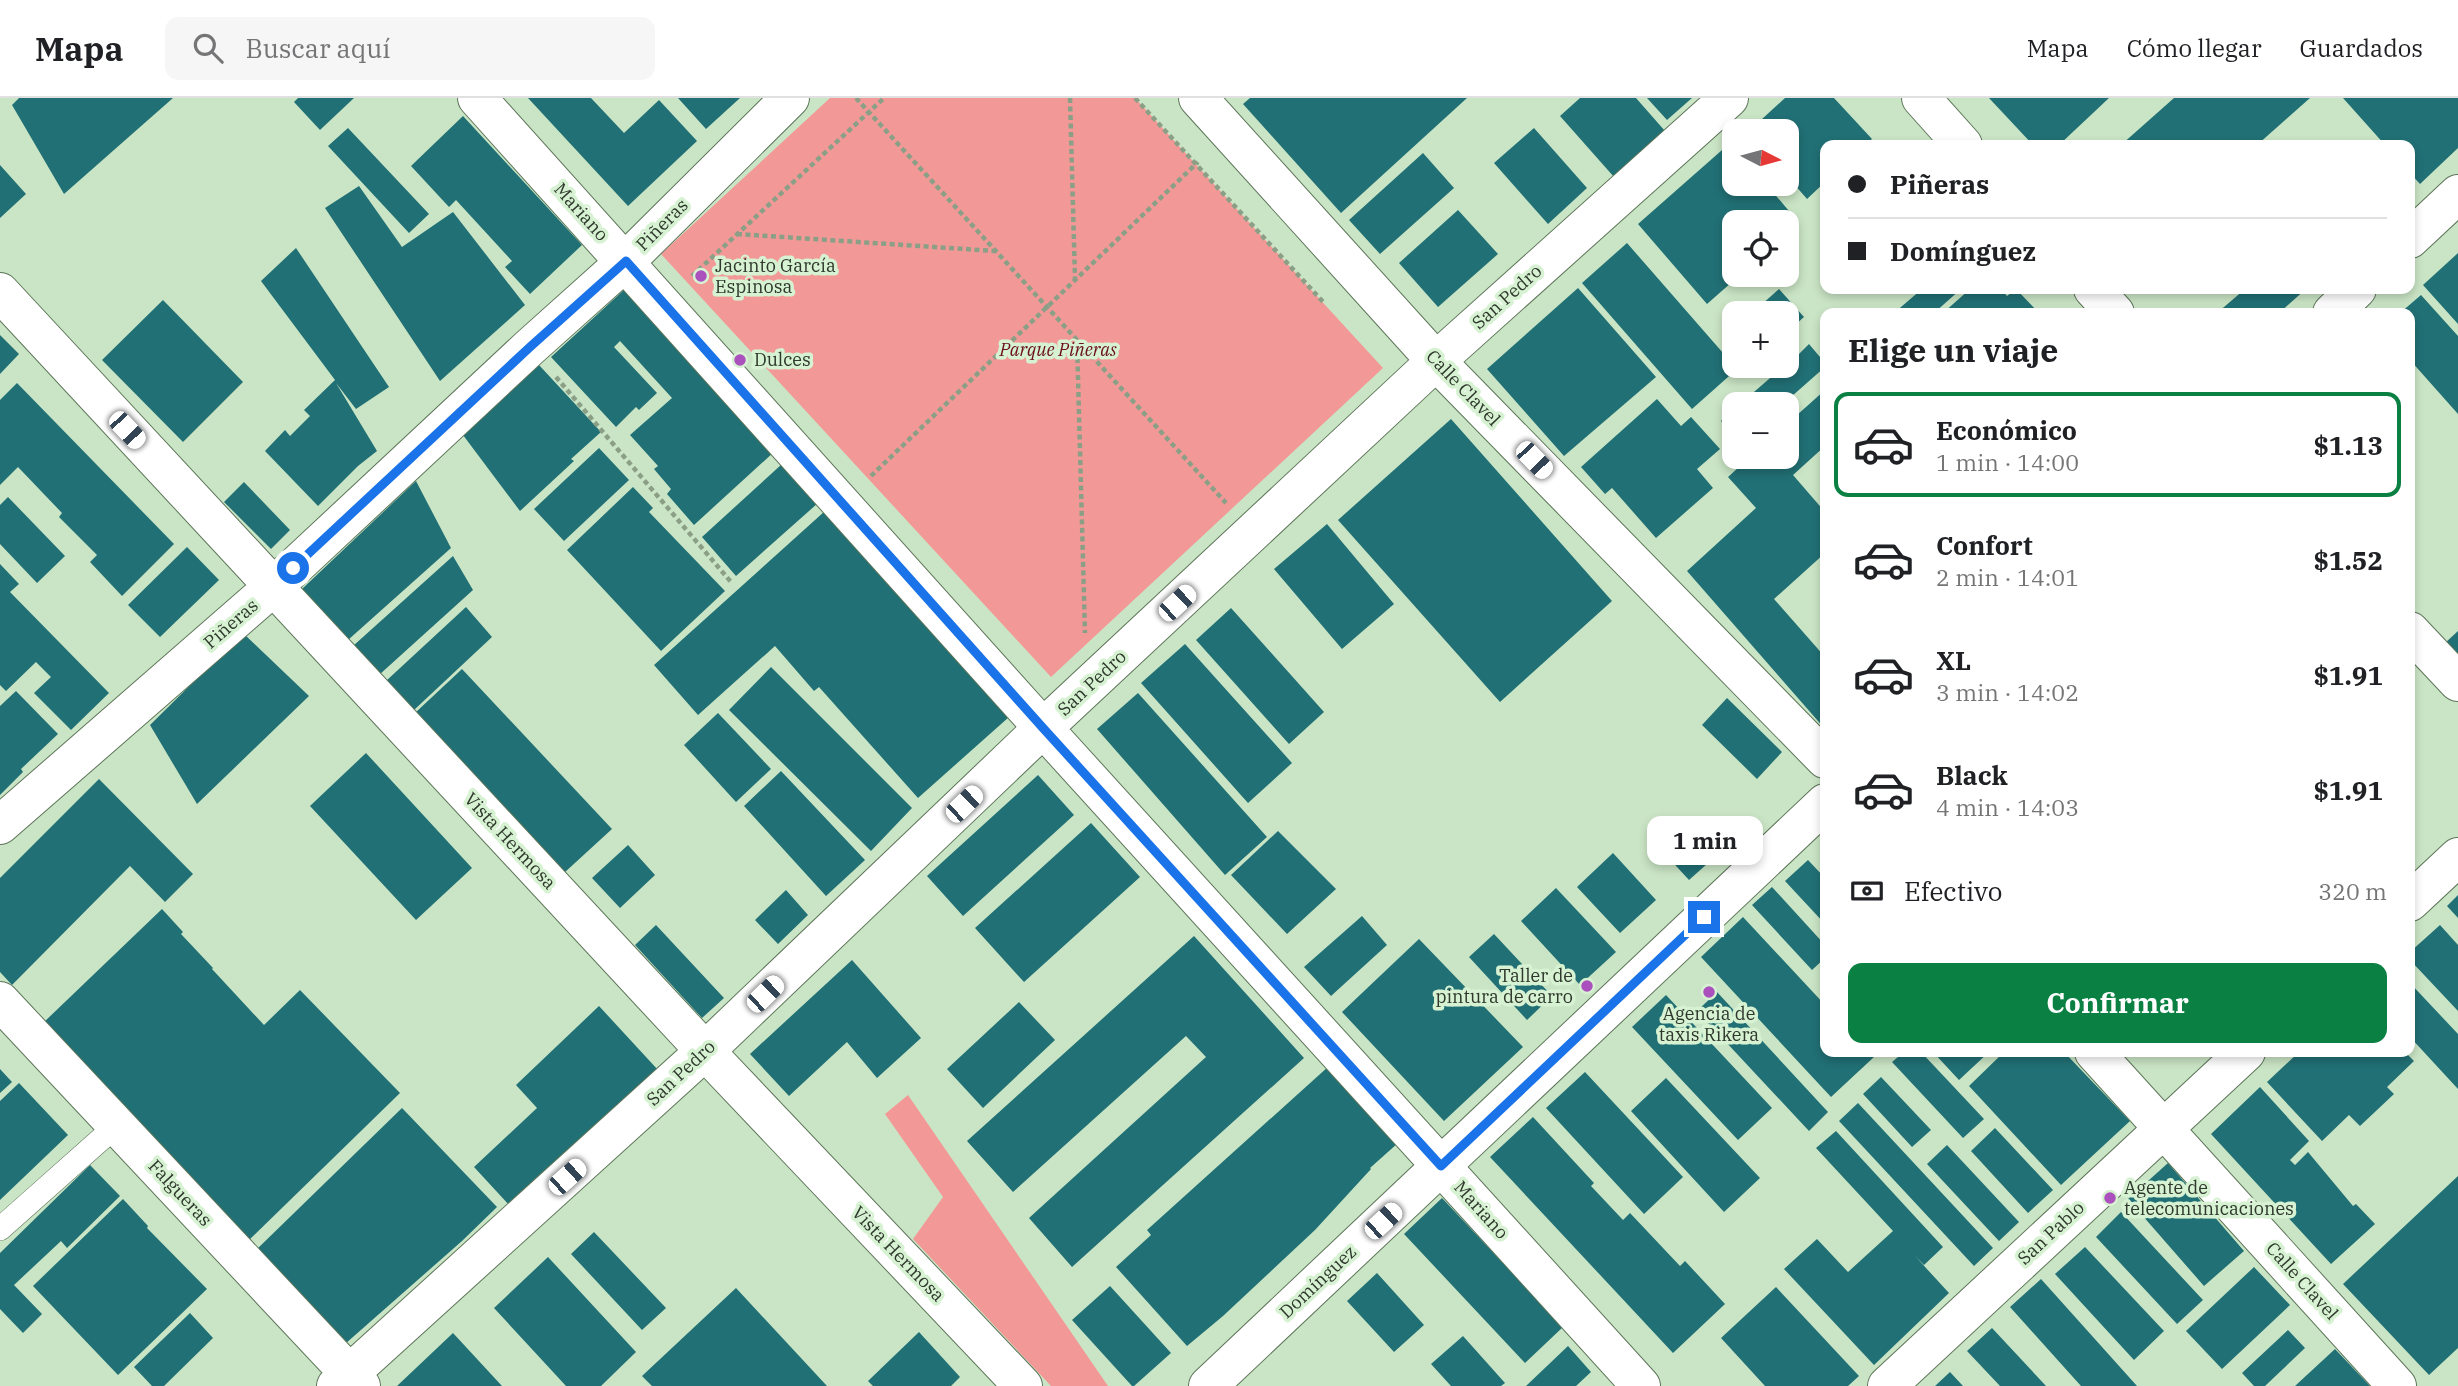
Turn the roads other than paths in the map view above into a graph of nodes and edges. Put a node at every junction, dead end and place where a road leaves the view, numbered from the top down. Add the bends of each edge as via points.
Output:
1 (477, 98) edge
2 (790, 98) edge
3 (1198, 98) edge
4 (1729, 98) edge
5 (1921, 98) edge
6 (1959, 140) edge
7 (2458, 194) edge
8 (2415, 234) edge
9 (626, 261) junction
10 (0, 292) edge
11 (2098, 294) edge
12 (2352, 294) edge
13 (2110, 308) edge
14 (2337, 308) edge
15 (1436, 361) junction
16 (273, 587) junction
17 (2415, 636) edge
18 (2458, 682) edge
19 (1043, 728) junction
20 (1820, 754) edge
21 (1820, 808) edge
22 (0, 825) edge
23 (2458, 857) edge
24 (2415, 897) edge
25 (0, 1001) edge
26 (705, 1051) junction
27 (2099, 1057) edge
28 (2241, 1057) edge
29 (117, 1125) junction
30 (2163, 1128) junction
31 (1441, 1166) junction
32 (0, 1229) edge
33 (349, 1382) edge
34 (1023, 1386) edge
35 (1208, 1386) edge
36 (1641, 1386) edge
37 (1887, 1386) edge
38 (2397, 1386) edge

1 - 9 street, Mariano
2 - 9 street, Piñeras
3 - 15 street, Calle Clavel
4 - 15 street, San Pedro
5 - 6 street
7 - 8 street
9 - 16 street, Piñeras
9 - 19 street, Mariano
10 - 16 street, Vista Hermosa
11 - 13 street
12 - 14 street
15 - 19 street, San Pedro
15 - 20 street, Calle Clavel
16 - 22 street, Piñeras
16 - 26 street, Vista Hermosa
17 - 18 street
19 - 26 street, San Pedro
19 - 31 street, Mariano
21 - 31 street, Domínguez
23 - 24 street
25 - 29 street, Falgueras
26 - 33 street, San Pedro
26 - 34 street, Vista Hermosa
27 - 30 street, Calle Clavel
28 - 30 street, San Pablo
29 - 32 lane
29 - 33 street, Falgueras
30 - 37 street, San Pablo
30 - 38 street, Calle Clavel
31 - 35 street, Domínguez
31 - 36 street, Mariano

